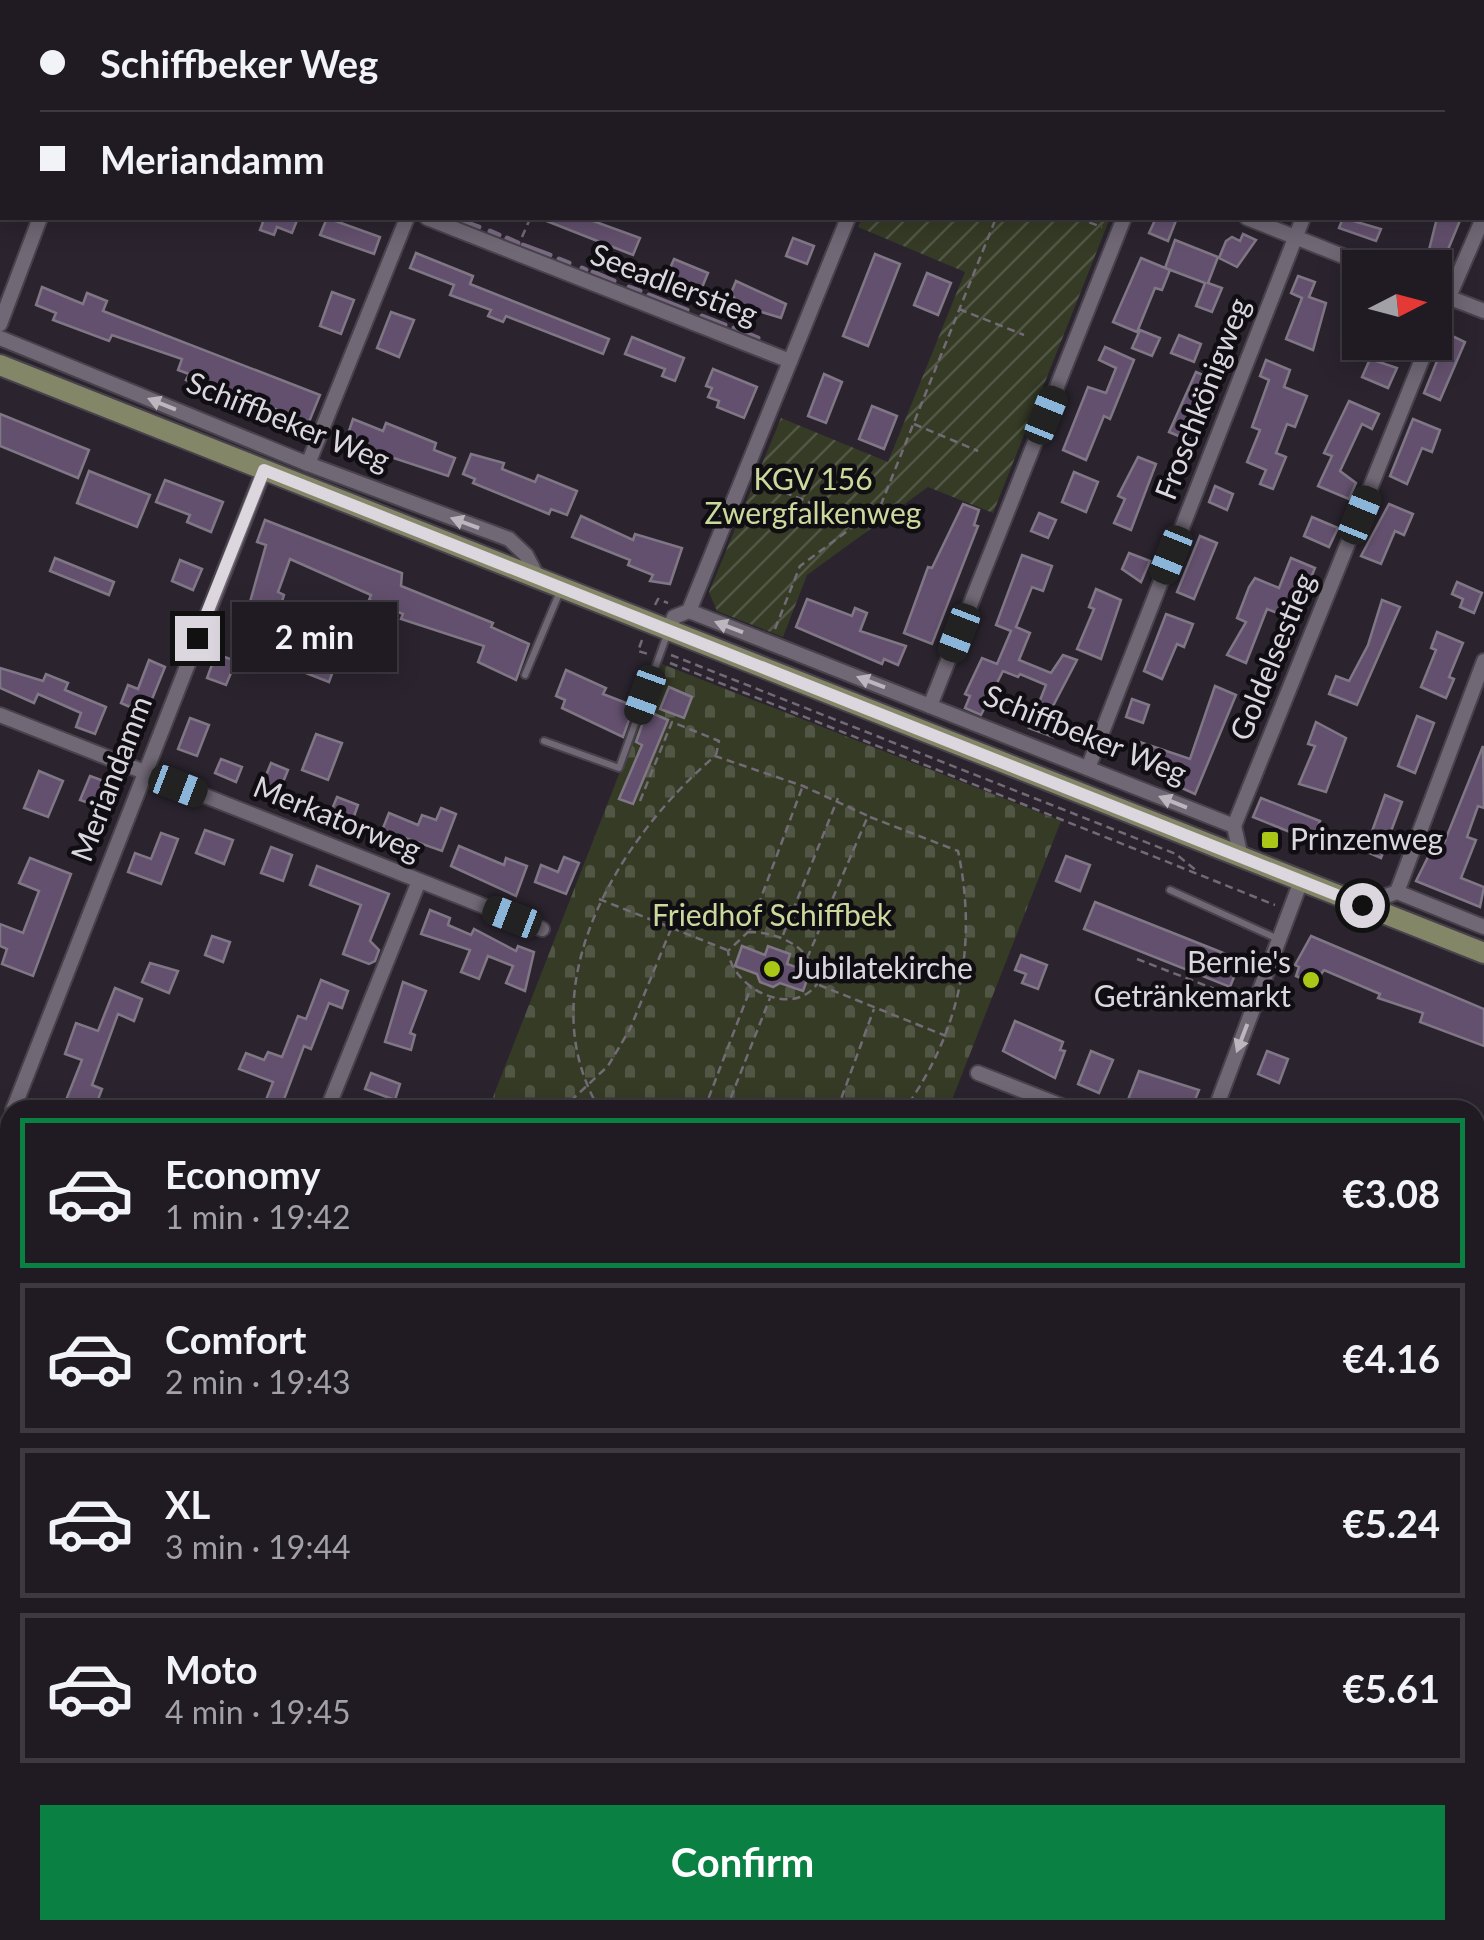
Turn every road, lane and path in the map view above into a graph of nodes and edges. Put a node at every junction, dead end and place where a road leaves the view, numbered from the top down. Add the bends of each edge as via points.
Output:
1 (39, 220) edge
2 (405, 220) edge
3 (431, 220) edge
4 (847, 220) edge
5 (995, 220) edge
6 (1082, 220) edge
7 (1123, 220) edge
8 (1252, 220) edge
9 (1302, 220) edge
10 (1482, 220) edge
11 (529, 221) dead end
12 (1118, 233) junction
13 (1296, 236) junction
14 (516, 253) junction
15 (1342, 255) edge
16 (626, 259) dead end
17 (668, 281) dead end
18 (614, 291) junction
19 (663, 295) dead end
20 (1452, 299) joint
21 (958, 308) junction
22 (1484, 311) edge
23 (0, 324) edge
24 (1024, 335) dead end
25 (0, 338) edge
26 (1422, 360) edge
27 (790, 361) junction
28 (0, 366) edge
29 (913, 423) junction
30 (978, 451) dead end
31 (308, 464) junction
32 (264, 470) junction
33 (784, 492) dead end
34 (860, 524) junction
35 (538, 579) junction
36 (562, 588) junction
37 (689, 611) junction
38 (769, 642) junction
39 (663, 646) junction
40 (1484, 660) edge
41 (525, 675) dead end
42 (930, 706) junction
43 (0, 715) edge
44 (544, 741) dead end
45 (716, 756) junction
46 (1088, 768) junction
47 (143, 772) junction
48 (803, 786) junction
49 (640, 801) dead end
50 (837, 801) junction
51 (868, 816) junction
52 (1234, 826) junction
53 (1241, 857) junction
54 (1199, 873) junction
55 (1302, 881) junction
56 (419, 882) junction
57 (1170, 890) dead end
58 (1397, 892) junction
59 (600, 899) junction
60 (1362, 905) junction
61 (1290, 910) junction
62 (1484, 927) edge
63 (542, 929) dead end
64 (670, 930) junction
65 (748, 932) junction
66 (782, 937) junction
67 (1280, 939) junction
68 (728, 951) junction
69 (1484, 954) edge
70 (808, 956) junction
71 (1137, 959) dead end
72 (818, 984) junction
73 (752, 987) junction
74 (771, 996) junction
75 (1255, 1004) junction
76 (874, 1009) junction
77 (947, 1037) junction
78 (978, 1072) dead end
79 (587, 1087) junction
80 (18, 1100) edge
81 (331, 1100) edge
82 (572, 1100) edge
83 (594, 1100) edge
84 (708, 1100) edge
85 (730, 1100) edge
86 (841, 1100) edge
87 (910, 1100) edge
88 (1047, 1100) edge
89 (1219, 1100) edge

1 - 23 street
2 - 31 street
3 - 14 street, Seeadlerstieg
4 - 27 street
5 - 21 path
6 - 12 path
7 - 12 street
8 - 13 street
9 - 13 street, Froschkönigweg
10 - 20 street
11 - 14 path
12 - 42 street
13 - 15 street
13 - 46 street, Froschkönigweg
14 - 18 street, Seeadlerstieg via 589,274
16 - 18 path
17 - 19 path
18 - 27 street, Seeadlerstieg
20 - 22 street
21 - 24 path
21 - 29 path
31 -> 25 street, Schiffbeker Weg
26 - 52 street, Goldelsestieg
27 - 37 street
28 - 32 main road, Schiffbeker Weg
29 - 30 path
29 - 34 path via 880,507
35 -> 31 street, Schiffbeker Weg via 509,539
32 - 35 main road, Schiffbeker Weg
32 - 47 street, Meriandamm
33 - 34 path
34 - 38 path via 800,566
35 - 36 main road, Schiffbeker Weg
36 - 39 main road, Schiffbeker Weg
36 - 41 lane
38 -> 37 street, Schiffbeker Weg
37 - 39 street via 674,617
42 -> 38 street, Schiffbeker Weg
39 - 39 path via 641,642 638,651
39 - 44 lane via 618,768
39 - 53 main road, Schiffbeker Weg
39 - 54 path
39 - 54 path via 1176,854
40 - 58 street
42 - 46 street, Schiffbeker Weg
43 - 47 street, Merkatorweg
45 - 48 path
45 - 49 path via 719,740 672,722
45 - 59 path via 648,824
52 -> 46 street, Schiffbeker Weg
47 - 56 street, Merkatorweg
47 - 80 street, Meriandamm
48 - 50 path
48 - 65 path
50 - 51 path
50 - 66 path
51 - 70 path
51 - 77 path via 958,851 968,930
52 - 53 street
53 - 55 main road, Schiffbeker Weg
54 - 61 path
55 - 60 main road, Schiffbeker Weg
55 - 61 street
56 - 63 street, Merkatorweg
56 - 81 street
57 - 67 lane
58 - 60 street
58 - 62 street
59 - 64 path
59 - 79 path via 577,986 576,1039
60 - 69 main road, Schiffbeker Weg
61 - 67 street
64 - 68 path
64 - 79 path via 630,1029
65 - 66 path
65 - 68 path
66 - 70 path
67 - 75 street
68 - 73 path via 730,965
70 - 72 path
71 - 75 path
72 - 74 path via 794,1000
72 - 76 path
73 - 74 path
73 - 84 path
74 - 85 path
75 -> 89 street
76 - 77 path
76 - 86 path
77 - 87 path
78 - 88 street
79 - 82 path
79 - 83 path

